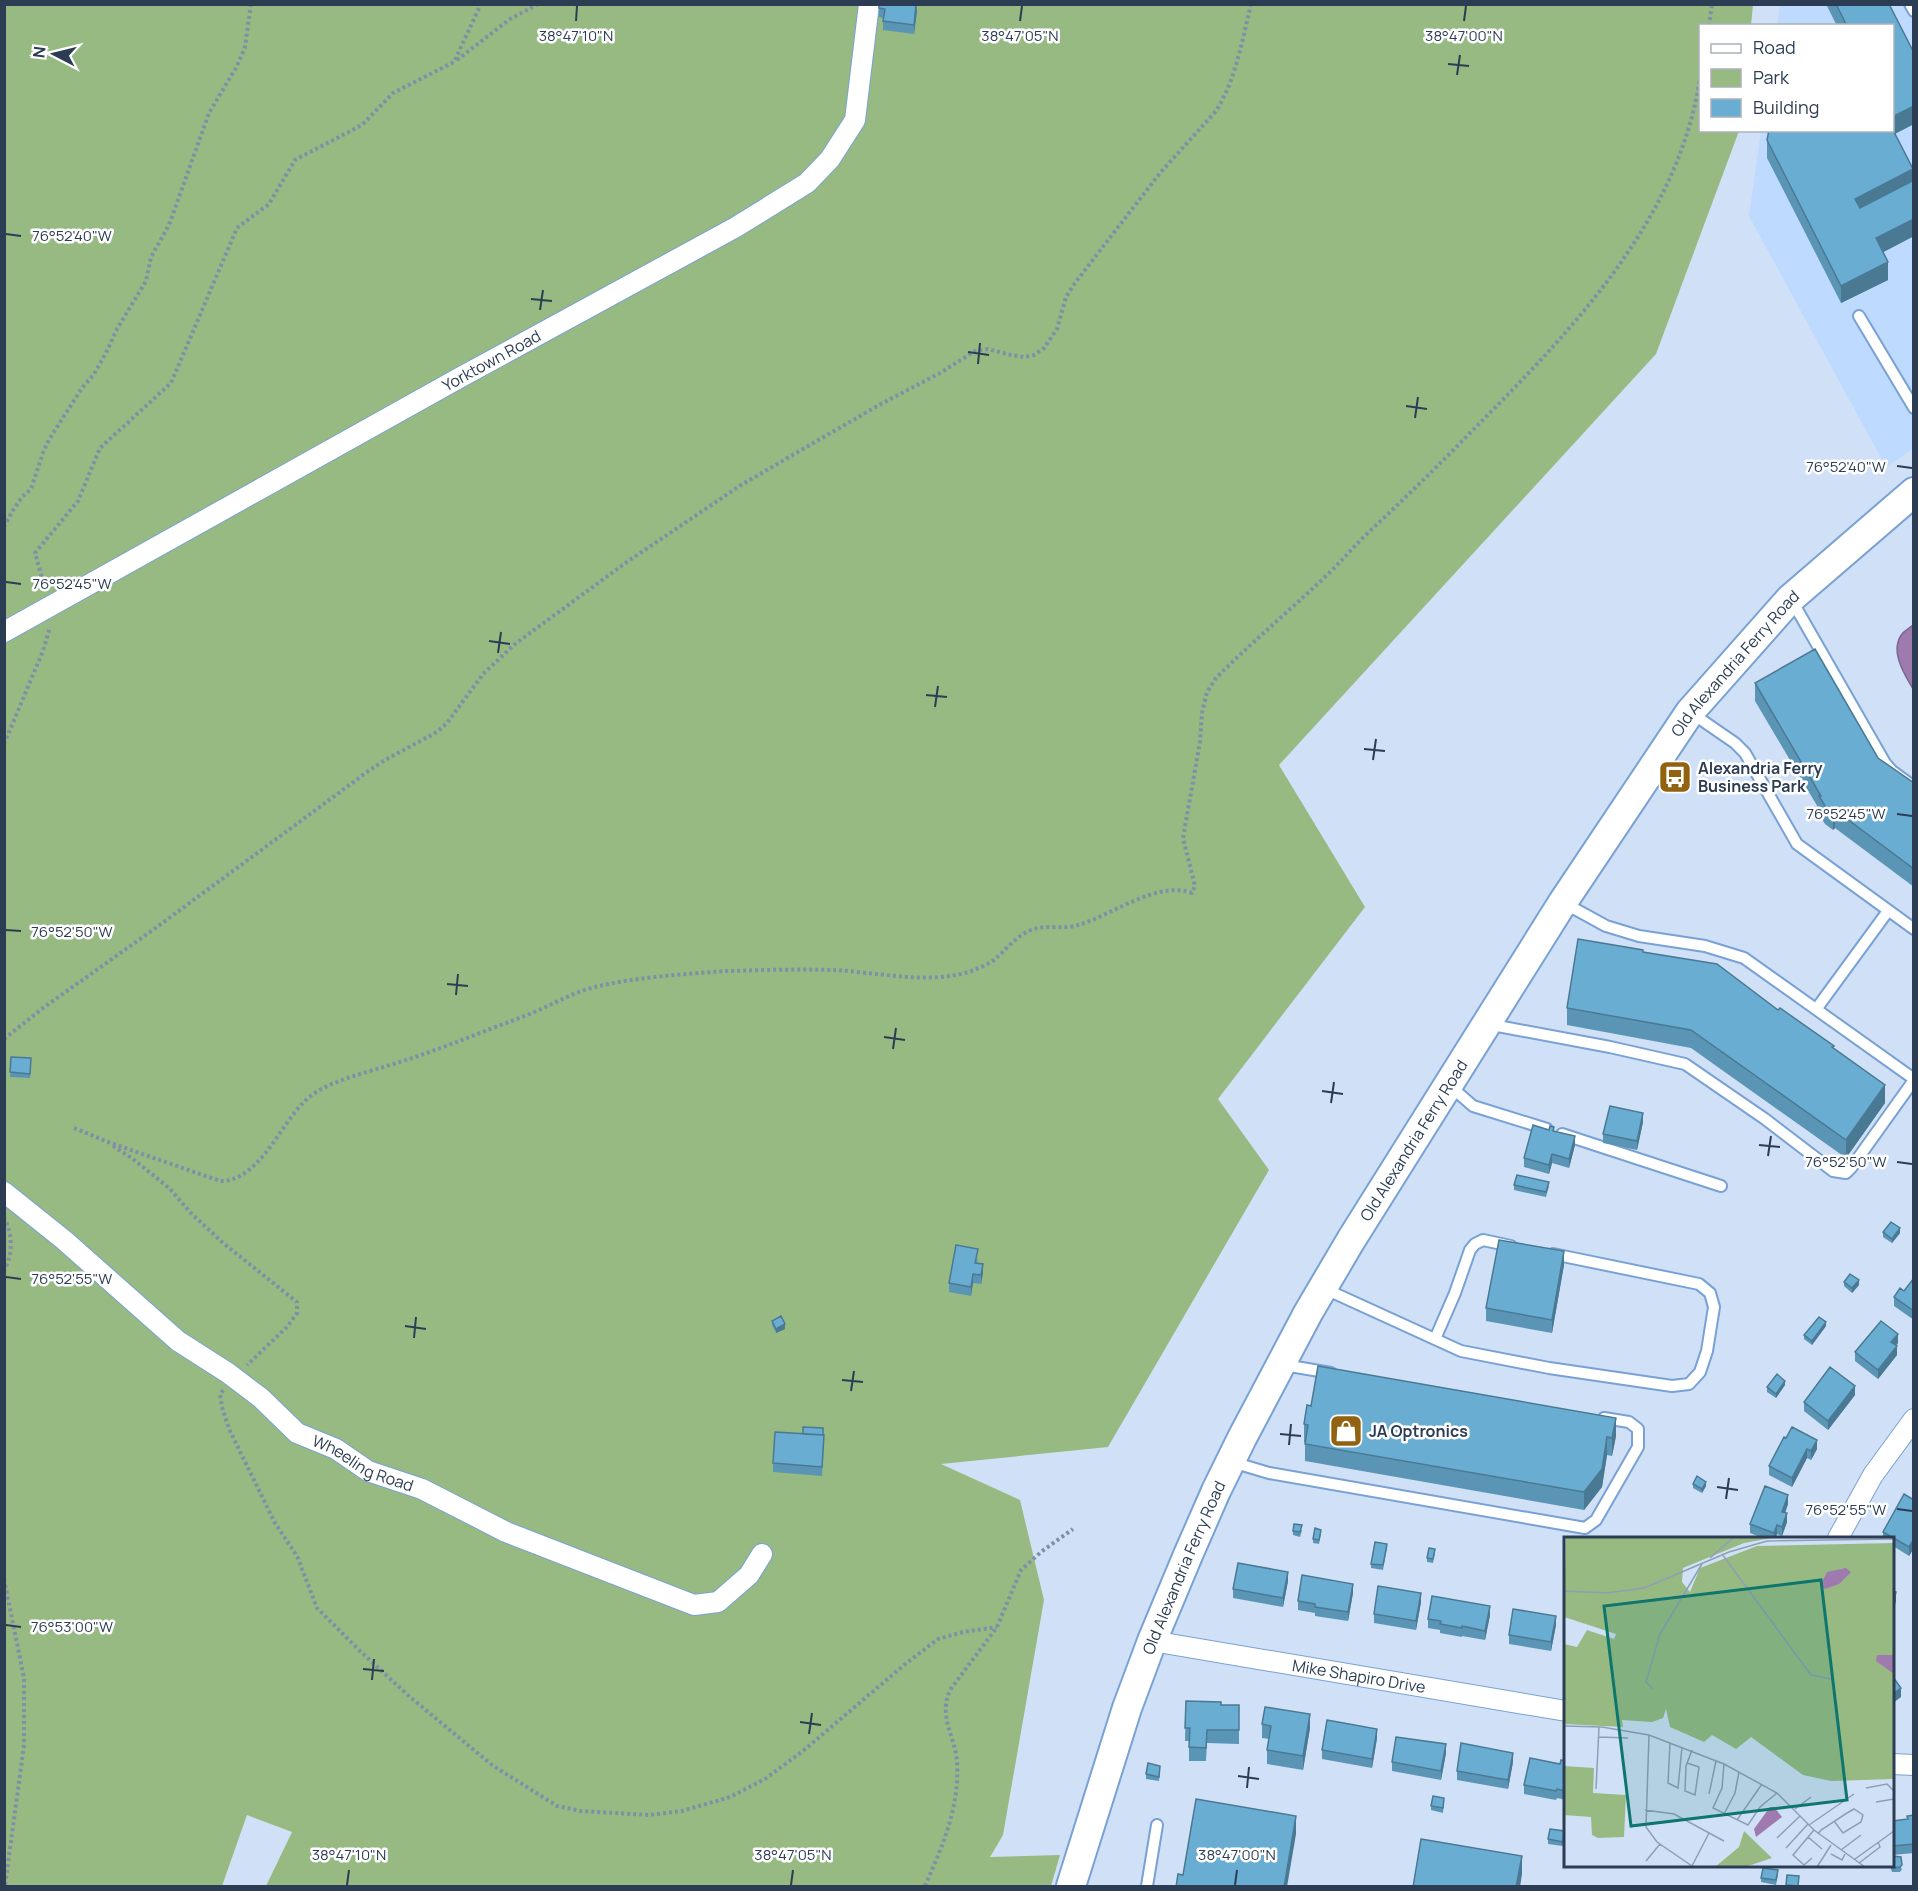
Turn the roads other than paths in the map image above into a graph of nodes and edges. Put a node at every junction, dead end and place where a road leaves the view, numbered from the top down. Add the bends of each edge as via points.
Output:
1 (869, 4) edge
2 (1910, 4) edge
3 (1914, 11) edge
4 (1859, 315) dead end
5 (1914, 408) edge
6 (1914, 492) edge
7 (1790, 599) junction
8 (4, 632) edge
9 (1690, 712) junction
10 (1914, 787) edge
11 (1563, 902) junction
12 (1888, 911) junction
13 (1914, 929) edge
14 (1816, 1008) junction
15 (1486, 1024) junction
16 (1914, 1079) edge
17 (1449, 1086) junction
18 (1721, 1186) dead end
19 (4, 1192) edge
20 (1517, 1247) edge
21 (1540, 1252) edge
22 (1323, 1288) junction
23 (1434, 1338) junction
24 (1281, 1364) junction
25 (1339, 1374) edge
26 (1594, 1417) edge
27 (1914, 1419) edge
28 (1230, 1461) junction
29 (1839, 1537) edge
30 (762, 1554) dead end
31 (1152, 1641) junction
32 (1564, 1711) edge
33 (1894, 1764) edge
34 (1914, 1764) edge
35 (1157, 1825) dead end
36 (1071, 1887) edge
37 (1147, 1887) edge

1 - 8 street, Yorktown Road via 855,120 830,159 807,183 736,227
2 - 3 lane
4 - 5 lane
6 - 7 main road, Old Alexandria Ferry Road
7 - 9 main road, Old Alexandria Ferry Road
7 - 10 lane via 1885,763
9 - 11 main road, Old Alexandria Ferry Road
9 - 12 lane via 1745,753 1797,844
11 - 14 lane via 1606,926 1628,933 1705,946 1744,958
11 - 15 main road, Old Alexandria Ferry Road
12 - 13 lane
12 - 14 lane
14 - 16 lane
15 - 16 lane via 1685,1064 1839,1173 1851,1168
15 - 17 main road, Old Alexandria Ferry Road
17 - 18 lane via 1473,1106
17 - 22 main road, Old Alexandria Ferry Road
19 - 30 street, Wheeling Road via 178,1341 234,1377 297,1433 336,1449 368,1471 422,1489 506,1532 694,1605 718,1602 749,1575
20 - 23 lane via 1483,1240 1475,1244
21 - 23 lane via 1699,1284 1710,1293 1714,1306 1700,1372 1689,1384 1672,1386 1461,1351
22 - 23 lane
22 - 24 main road, Old Alexandria Ferry Road
24 - 25 lane
24 - 28 main road, Old Alexandria Ferry Road
26 - 28 lane via 1629,1422 1638,1429 1638,1447 1596,1520 1585,1528 1269,1473
27 - 29 street via 1856,1502
28 - 31 main road, Old Alexandria Ferry Road
31 - 32 street, Mike Shapiro Drive
31 - 36 main road, Old Alexandria Ferry Road
33 - 34 street
35 - 37 lane

